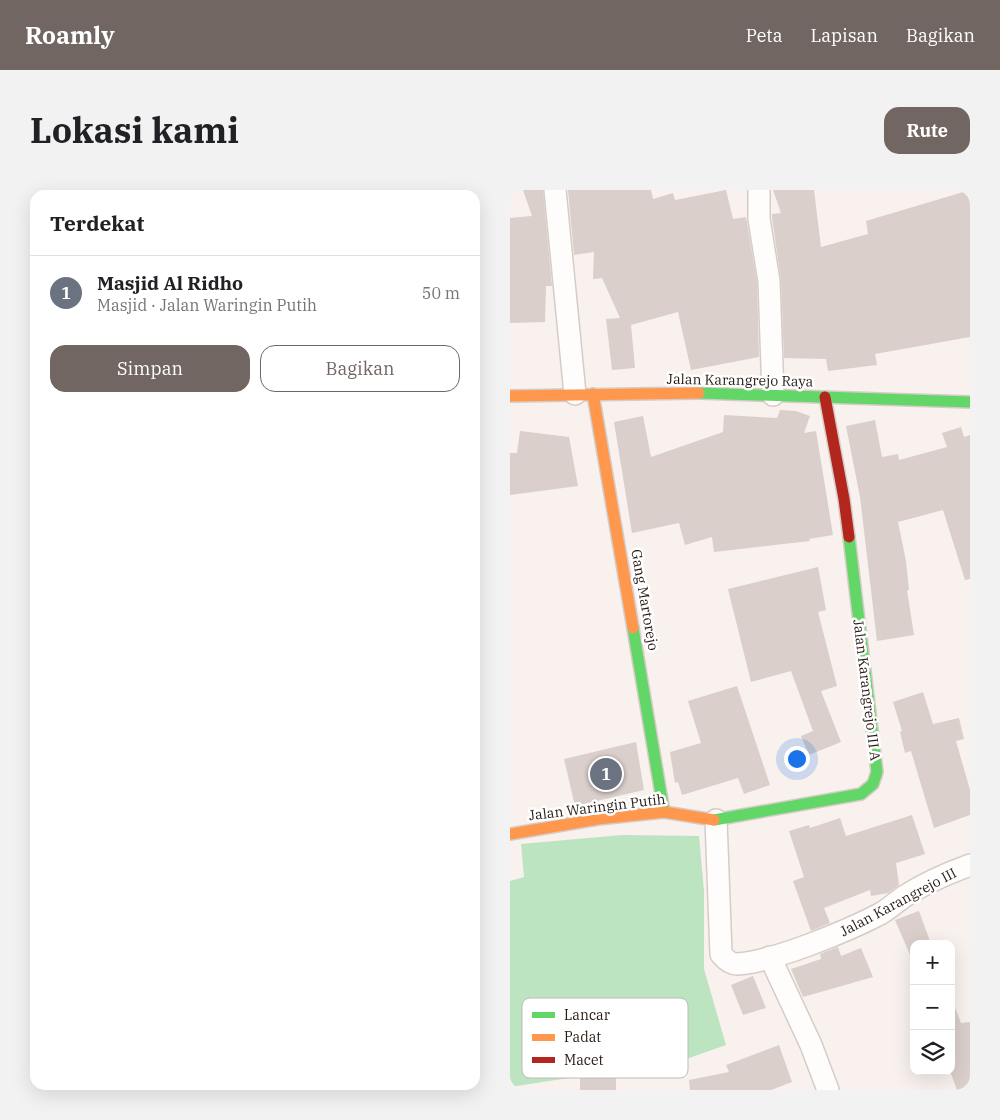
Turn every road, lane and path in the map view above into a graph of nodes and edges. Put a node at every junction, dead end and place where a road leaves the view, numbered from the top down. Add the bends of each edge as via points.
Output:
1 (555, 190) edge
2 (759, 190) edge
3 (584, 394) junction
4 (773, 395) junction
5 (510, 396) edge
6 (825, 397) junction
7 (970, 402) edge
8 (664, 812) junction
9 (716, 820) junction
10 (510, 834) edge
11 (970, 866) edge
12 (770, 956) junction
13 (828, 1090) edge

1 - 3 street
2 - 4 street via 759,219 768,281
3 - 4 street, Jalan Karangrejo Raya
3 - 5 street, Jalan Karangrejo Raya
3 - 8 street, Gang Martorejo
4 - 6 street, Jalan Karangrejo Raya
6 - 7 street, Jalan Karangrejo Raya
6 - 9 street, Jalan Karangrejo III A via 844,500 878,772 873,784 861,794
8 - 9 street, Jalan Waringin Putih
8 - 10 street, Jalan Waringin Putih
9 - 12 street via 721,954 730,963 737,964
11 - 12 street, Jalan Karangrejo III via 934,880 863,922
12 - 13 street

